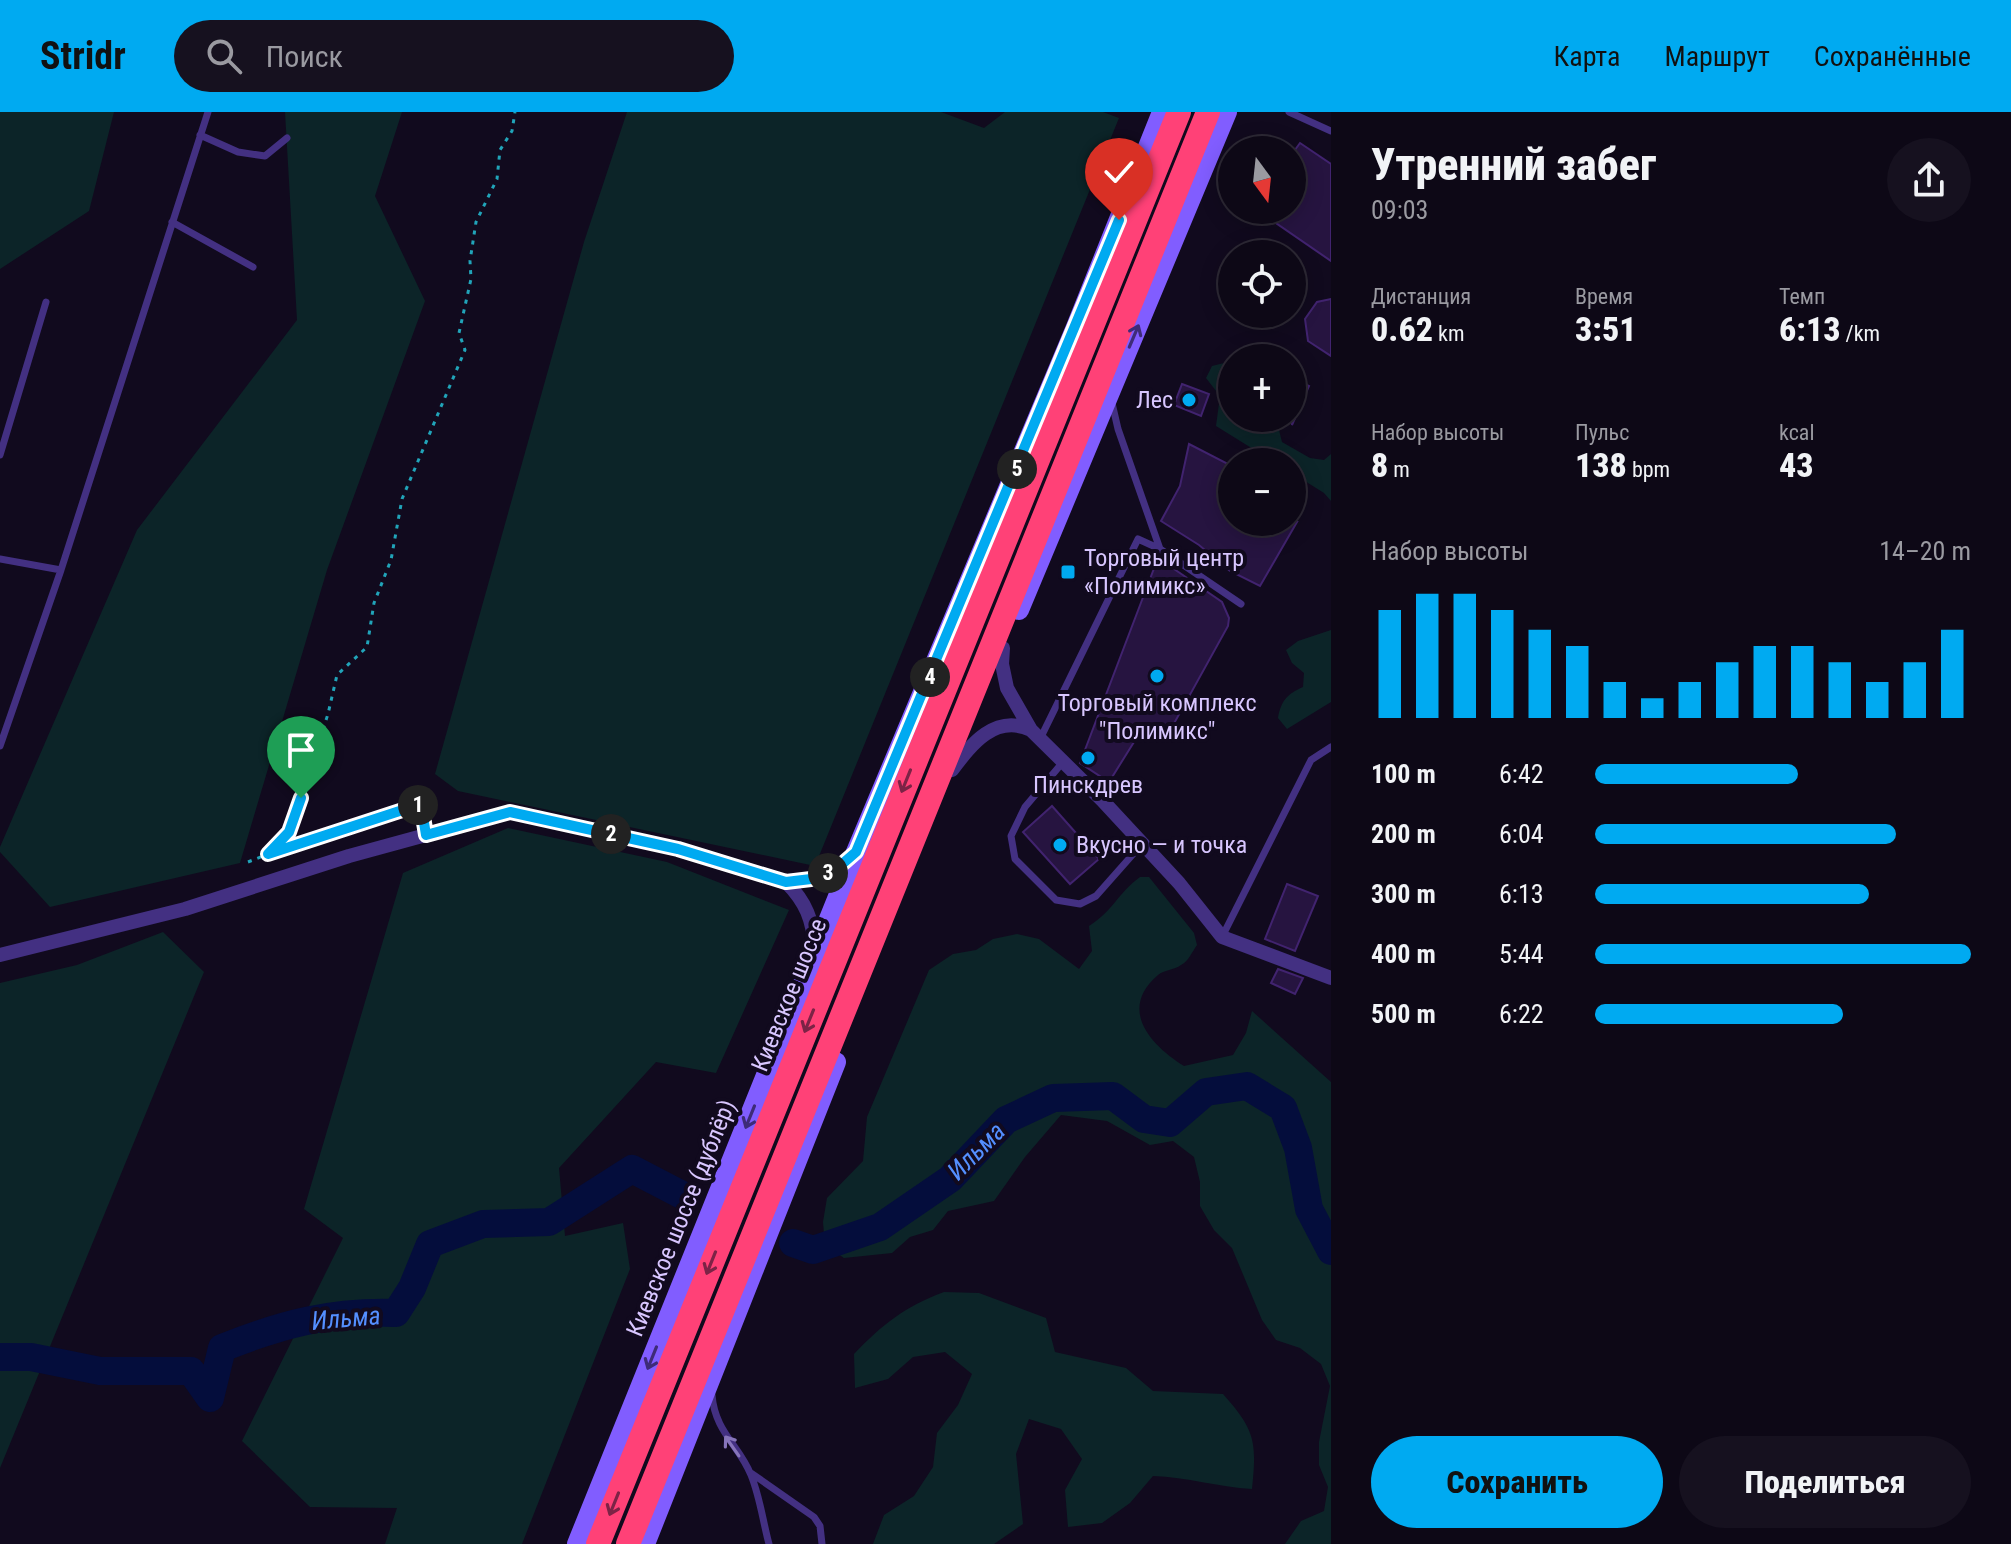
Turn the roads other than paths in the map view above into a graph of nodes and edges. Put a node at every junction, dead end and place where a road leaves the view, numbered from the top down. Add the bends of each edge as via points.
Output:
1 (208, 112) edge
2 (1162, 112) edge
3 (1179, 112) edge
4 (1208, 112) edge
5 (1227, 112) edge
6 (1289, 112) edge
7 (1331, 131) edge
8 (200, 135) junction
9 (287, 138) dead end
10 (172, 222) junction
11 (253, 267) dead end
12 (46, 302) dead end
13 (1110, 392) junction
14 (1, 443) edge
15 (0, 455) edge
16 (1160, 549) junction
17 (0, 559) edge
18 (61, 570) junction
19 (1241, 604) dead end
20 (1003, 648) junction
21 (1035, 735) junction
22 (0, 746) edge
23 (1331, 747) edge
24 (949, 762) junction
25 (1063, 762) junction
26 (1142, 844) junction
27 (856, 852) junction
28 (786, 882) junction
29 (1222, 937) junction
30 (815, 954) junction
31 (0, 955) edge
32 (1331, 978) edge
33 (710, 1379) junction
34 (751, 1473) junction
35 (577, 1544) edge
36 (598, 1544) edge
37 (628, 1544) edge
38 (645, 1544) edge
39 (769, 1544) edge
40 (822, 1544) edge

1 - 8 lane
2 - 27 main road, Киевское шоссе (дублёр)
3 -> 36 highway, Киевское шоссе
4 - 24 highway
13 -> 5 main road
6 - 7 lane
8 - 9 lane via 238,152 265,156
8 - 10 lane
10 - 11 lane
10 - 18 lane
12 - 14 lane
13 - 16 lane
13 - 20 main road
14 - 15 lane
16 - 19 lane
16 - 21 lane via 1138,539
17 - 18 lane
18 - 22 lane
20 - 21 street via 1007,688
20 - 24 main road
21 - 24 street via 1020,725 997,726
21 - 25 street
23 - 29 lane via 1311,760
24 - 33 main road via 911,874
24 - 37 highway
25 - 26 street
25 - 26 lane via 1025,807 1011,836 1015,859 1056,900 1080,904 1096,896
26 - 29 street
27 - 28 street via 833,872
27 - 30 main road, Киевское шоссе (дублёр)
28 - 30 street via 803,899
28 - 31 street via 678,849 510,812 185,909
29 - 32 street
30 -> 35 main road, Киевское шоссе (дублёр)
34 -> 33 lane via 724,1436 713,1410
33 - 38 main road
34 - 39 lane
34 - 40 lane via 814,1517

